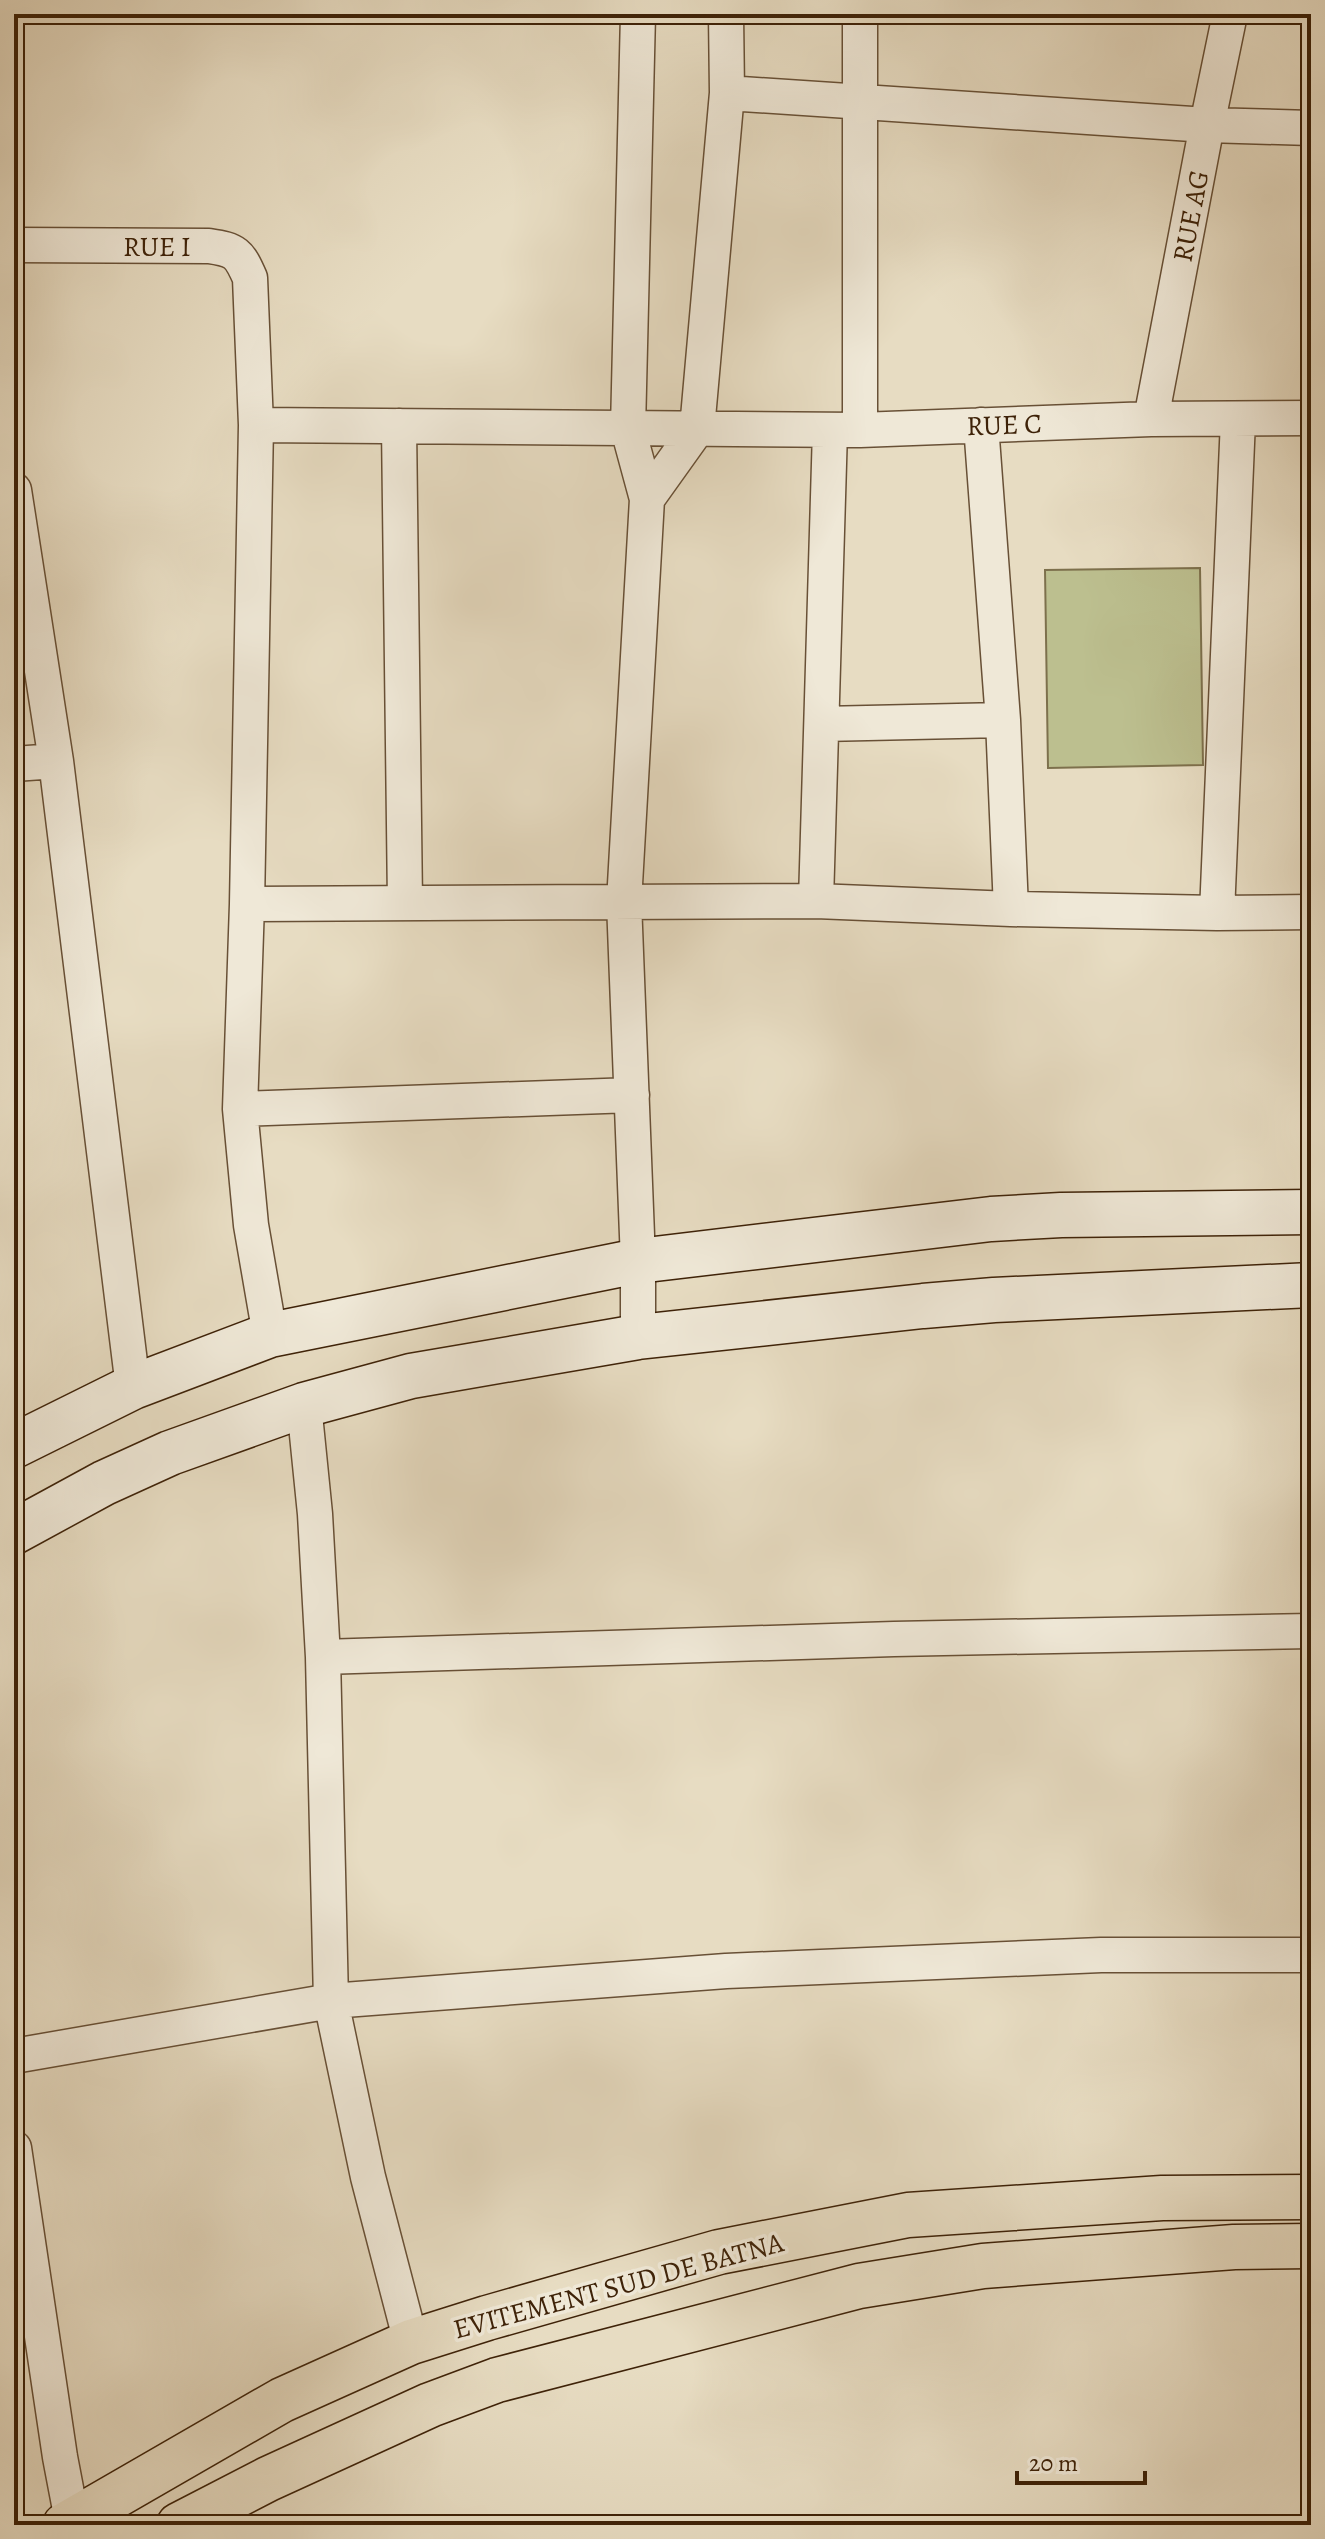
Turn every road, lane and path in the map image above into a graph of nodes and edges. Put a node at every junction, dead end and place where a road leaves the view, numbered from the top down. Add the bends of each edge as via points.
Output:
1 (638, 14) edge
2 (726, 14) edge
3 (860, 14) edge
4 (1230, 14) edge
5 (727, 93) junction
6 (859, 101) junction
7 (1207, 125) junction
8 (1311, 128) edge
9 (14, 245) edge
10 (1311, 418) edge
11 (1151, 419) junction
12 (1238, 420) junction
13 (256, 425) junction
14 (981, 425) junction
15 (399, 426) junction
16 (628, 429) junction
17 (697, 429) junction
18 (845, 430) junction
19 (14, 490) edge
20 (647, 499) junction
21 (1003, 720) junction
22 (822, 724) junction
23 (56, 761) junction
24 (14, 764) edge
25 (816, 901) junction
26 (624, 902) junction
27 (405, 903) junction
28 (247, 904) junction
29 (1011, 909) junction
30 (1311, 912) edge
31 (1217, 913) junction
32 (632, 1095) junction
33 (240, 1109) junction
34 (1311, 1212) edge
35 (638, 1261) junction
36 (1311, 1285) edge
37 (270, 1335) junction
38 (638, 1337) junction
39 (133, 1387) junction
40 (304, 1405) junction
41 (14, 1446) edge
42 (14, 1532) edge
43 (1311, 1631) edge
44 (323, 1657) junction
45 (1311, 1955) edge
46 (331, 2001) junction
47 (14, 2056) edge
48 (14, 2148) edge
49 (1311, 2197) edge
50 (1311, 2246) edge
51 (411, 2342) junction
52 (68, 2523) edge
53 (179, 2525) edge

1 - 16 street
2 - 5 street
3 - 6 street
4 - 7 street, RUE AG
5 - 6 street
5 - 17 street
6 - 7 street
6 - 18 street
7 - 8 street
7 - 11 street, RUE AG
9 - 13 street, RUE I via 232,250 250,278
10 - 12 street, RUE C
11 - 12 street, RUE C
11 - 14 street, RUE C
12 - 31 street
13 - 15 street, RUE C
13 - 28 street
14 - 18 street, RUE C
14 - 21 street
15 - 16 street, RUE C
15 - 27 street
16 - 17 street, RUE C
16 - 20 street
17 - 18 street, RUE C
17 - 20 street
18 - 22 street
19 - 23 street
20 - 26 street
21 - 22 street
21 - 29 street
22 - 25 street
23 - 24 street
23 - 39 street
25 - 26 street
25 - 29 street
26 - 27 street
26 - 32 street
27 - 28 street
28 - 33 street
29 - 31 street
30 - 31 street
32 - 33 street
32 - 35 street
33 - 37 street via 251,1225
34 - 35 main road via 991,1219
35 - 37 main road
35 - 38 street
36 - 38 main road via 994,1300
37 - 39 main road
38 - 40 main road via 411,1376
39 - 41 main road
40 - 42 main road via 170,1453
40 - 44 street
43 - 44 street
44 - 46 street
45 - 46 street via 1101,1955 726,1971
46 - 47 street
46 - 51 street via 368,2177
48 - 52 street
49 - 51 highway, EVITEMENT SUD DE BATNA via 1162,2198 908,2215 719,2252
50 - 53 highway via 983,2266 859,2286 497,2380 430,2405
51 - 52 highway, EVITEMENT SUD DE BATNA via 282,2400

